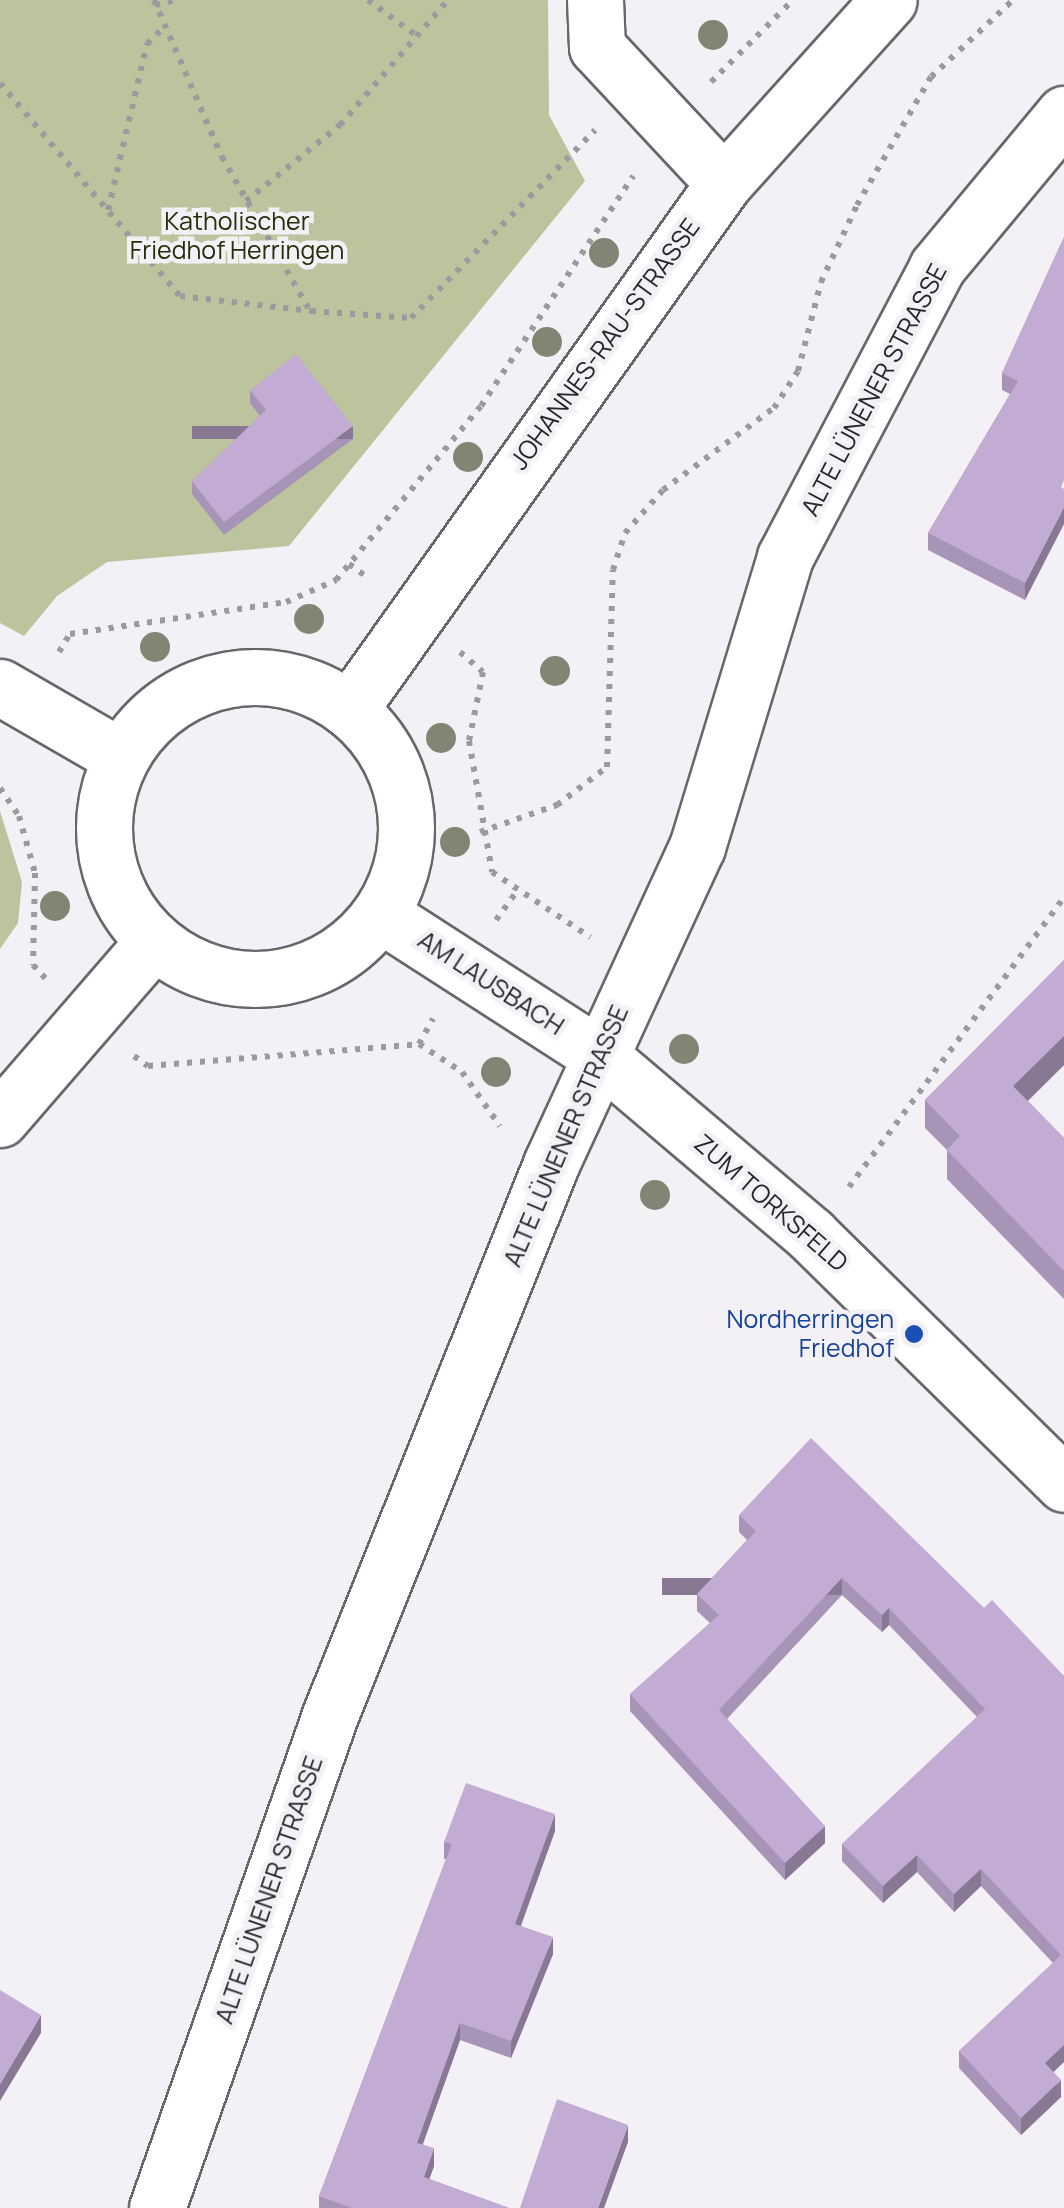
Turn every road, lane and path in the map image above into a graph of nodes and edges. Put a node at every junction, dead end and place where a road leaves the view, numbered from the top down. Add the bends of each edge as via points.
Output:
1 (175, 0) edge
2 (368, 0) edge
3 (448, 0) edge
4 (596, 0) edge
5 (793, 0) edge
6 (890, 0) edge
7 (1014, 0) edge
8 (154, 2) edge
9 (163, 28) junction
10 (420, 38) junction
11 (0, 82) edge
12 (651, 106) junction
13 (1064, 114) edge
14 (724, 183) junction
15 (246, 201) junction
16 (108, 210) junction
17 (311, 311) junction
18 (350, 564) junction
19 (414, 612) junction
20 (14, 694) edge
21 (350, 710) junction
22 (121, 757) junction
23 (0, 788) edge
24 (480, 832) junction
25 (1064, 898) edge
26 (380, 914) junction
27 (154, 941) junction
28 (640, 964) junction
29 (85, 1020) junction
30 (599, 1054) junction
31 (0, 1119) edge
32 (551, 1164) junction
33 (811, 1235) junction
34 (1064, 1484) edge
35 (157, 2208) edge

1 - 8 path
2 - 10 path
3 - 10 path
4 - 12 street via 597,47
5 - 12 path
6 - 14 street, JOHANNES-RAU-STRASSE
7 - 24 path via 932,77 894,141 821,282 798,372 774,408 663,490 625,533 613,570 607,767 557,805
8 - 9 path
9 - 15 path
9 - 16 path via 147,44
10 - 15 path via 340,125
11 - 16 path
12 - 14 street
12 - 17 path via 411,318
12 - 18 path via 481,406
13 - 28 street, ALTE LÜNENER STRASSE via 937,267 785,557 697,847
14 - 19 street, JOHANNES-RAU-STRASSE
15 - 17 path
16 - 17 path via 180,296
18 - 19 path
18 - 20 path via 286,602 70,634
19 - 21 street, JOHANNES-RAU-STRASSE
19 - 24 path via 483,672 469,742
20 - 22 street
21 - 22 street via 290,681 224,680 164,708
21 - 26 street via 387,752 406,806 403,863
22 - 27 street via 106,805 106,855 122,902
23 - 29 path via 35,873 33,965
24 - 28 path via 492,872
25 - 33 path
26 - 27 street via 334,958 273,979 209,972
26 - 30 street, AM LAUSBACH
27 - 29 street
28 - 30 street, ALTE LÜNENER STRASSE
29 - 31 street
29 - 32 path via 148,1066 419,1044 462,1072 517,1146
30 - 32 street, ALTE LÜNENER STRASSE
30 - 33 street, ZUM TORKSFELD
32 - 35 street, ALTE LÜNENER STRASSE via 330,1716
33 - 34 street, ZUM TORKSFELD

